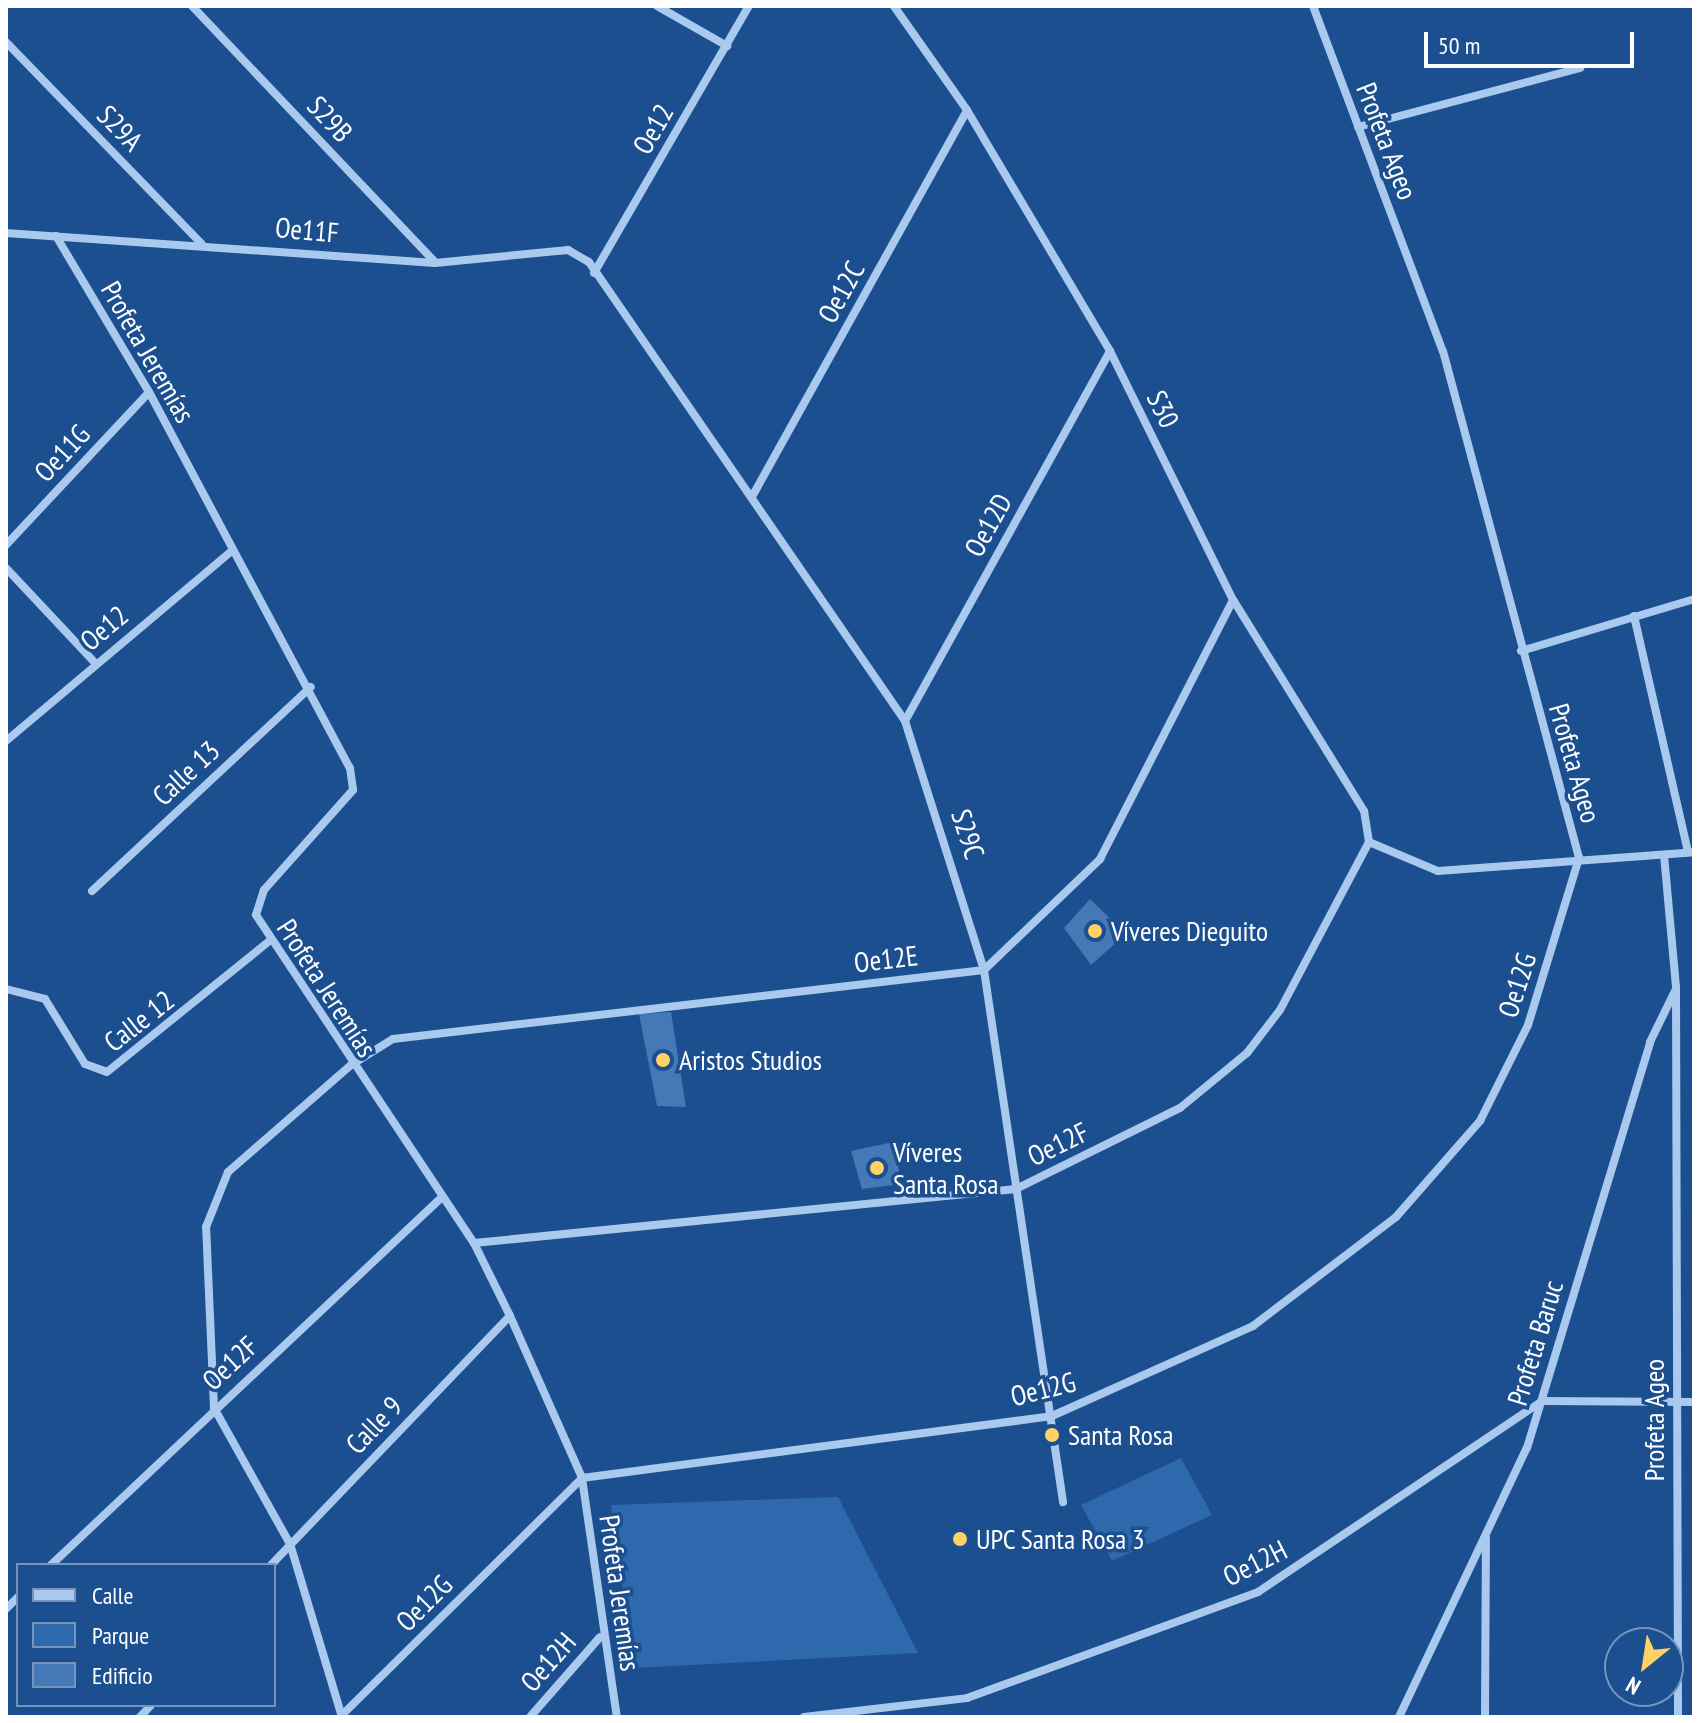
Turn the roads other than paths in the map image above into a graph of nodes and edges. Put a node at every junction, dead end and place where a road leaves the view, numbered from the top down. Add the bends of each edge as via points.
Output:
1 (192, 6) edge
2 (657, 6) edge
3 (749, 6) edge
4 (894, 6) edge
5 (1313, 6) edge
6 (6, 42) edge
7 (727, 46) junction
8 (1580, 68) dead end
9 (967, 110) junction
10 (1358, 127) junction
11 (6, 233) edge
12 (56, 236) junction
13 (202, 244) junction
14 (435, 263) junction
15 (594, 273) junction
16 (1110, 351) junction
17 (149, 392) junction
18 (753, 495) junction
19 (6, 545) edge
20 (232, 551) junction
21 (6, 568) edge
22 (1694, 599) edge
23 (1233, 600) junction
24 (1634, 616) junction
25 (1521, 651) junction
26 (96, 664) junction
27 (311, 687) junction
28 (905, 721) junction
29 (6, 741) edge
30 (1369, 842) junction
31 (1691, 852) edge
32 (1664, 855) junction
33 (1579, 858) junction
34 (92, 891) dead end
35 (268, 942) junction
36 (984, 970) junction
37 (1676, 988) junction
38 (6, 989) edge
39 (351, 1065) junction
40 (1016, 1189) junction
41 (442, 1197) junction
42 (474, 1243) junction
43 (510, 1316) junction
44 (1542, 1401) junction
45 (1676, 1402) junction
46 (1694, 1402) edge
47 (214, 1408) junction
48 (1052, 1416) junction
49 (582, 1478) junction
50 (1063, 1502) dead end
51 (1486, 1535) junction
52 (290, 1544) junction
53 (53, 1563) edge
54 (273, 1563) edge
55 (600, 1637) junction
56 (342, 1716) edge
57 (530, 1717) edge
58 (617, 1717) edge
59 (804, 1717) edge
60 (1399, 1717) edge
61 (1485, 1717) edge
62 (1678, 1717) edge

1 - 14 street, S29B
2 - 7 street
3 - 7 street, Oe12
4 - 9 street, S30
5 - 10 street, Profeta Ageo
6 - 13 street, S29A
7 - 15 street, Oe12
8 - 10 street
9 - 16 street, S30
9 - 18 street, Oe12C
10 - 25 street, Profeta Ageo via 1443,351
11 - 12 street, Oe11F
12 - 13 street, Oe11F
12 - 17 street, Profeta Jeremías
13 - 14 street, Oe11F
14 - 15 street, Oe11F via 568,250
15 - 18 street, S29C
16 - 23 street, S30
16 - 28 street, Oe12D
17 - 19 street, Oe11G
17 - 20 street, Profeta Jeremías
18 - 28 street, S29C
20 - 26 street, Oe12
20 - 27 street, Profeta Jeremías
21 - 26 street
22 - 24 street
23 - 30 street, S30 via 1364,811
23 - 36 street via 1100,859
24 - 25 street
24 - 31 street
25 - 33 street, Profeta Ageo
26 - 29 street, Oe12
27 - 34 street, Calle 13
27 - 35 street, Profeta Jeremías via 350,768 353,790 264,890 256,915
28 - 36 street, S29C
30 - 33 street via 1428,870
30 - 40 street, Oe12F via 1280,1010 1247,1053 1180,1108
31 - 32 street
32 - 33 street, Profeta Ageo
32 - 37 street, Profeta Ageo
33 - 48 street, Oe12G via 1508,1074 1439,1174 1346,1259 1253,1326
35 - 38 street, Calle 12 via 107,1072 85,1064 45,999
35 - 39 street, Profeta Jeremías
36 - 39 street, Oe12E via 393,1039
36 - 40 street, S29C
37 - 44 street, Profeta Baruc via 1650,1042
37 - 45 street, Profeta Ageo
39 - 41 street, Profeta Jeremías
39 - 47 street, Oe12E via 228,1172 213,1196 206,1227
40 - 42 street, Oe12F
40 - 48 street, S29C
41 - 42 street, Profeta Jeremías
41 - 47 street, Oe12F
42 - 43 street, Profeta Jeremías
43 - 49 street, Profeta Jeremías
43 - 52 street, Calle 9
44 - 45 street
44 - 51 street, Profeta Baruc
44 - 59 street, Oe12H via 1258,1592 967,1698
45 - 46 street
45 - 62 street, Profeta Ageo
47 - 52 street
47 - 53 street, Oe12F
48 - 49 street, Oe12G
48 - 50 street, S29C
49 - 55 street, Profeta Jeremías
49 - 56 street, Oe12G
51 - 60 street
51 - 61 street, Profeta Baruc
52 - 54 street, Calle 9
52 - 56 street
55 - 57 street, Oe12H
55 - 58 street, Profeta Jeremías

